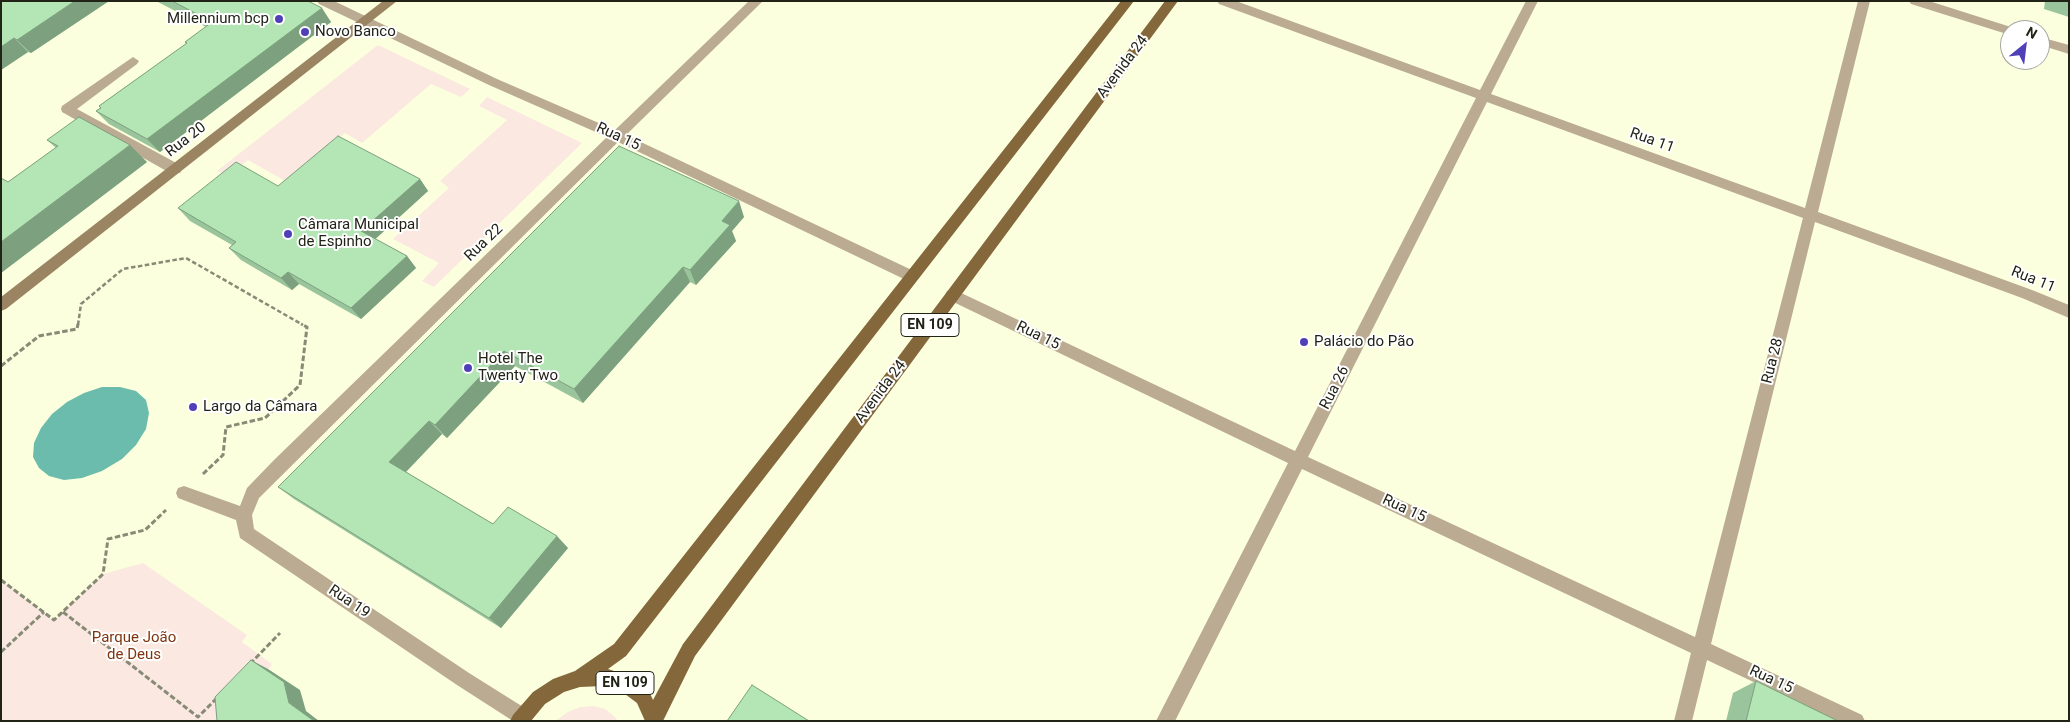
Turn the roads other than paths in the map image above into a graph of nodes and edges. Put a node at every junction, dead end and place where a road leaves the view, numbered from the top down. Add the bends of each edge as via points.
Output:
1 (323, 1) edge
2 (391, 1) edge
3 (757, 1) edge
4 (1128, 1) edge
5 (1172, 1) edge
6 (1223, 1) edge
7 (1532, 1) edge
8 (1864, 1) edge
9 (1915, 1) edge
10 (365, 21) junction
11 (2000, 29) edge
12 (2050, 44) edge
13 (2069, 50) edge
14 (133, 61) dead end
15 (1484, 98) junction
16 (617, 136) junction
17 (175, 169) junction
18 (1809, 216) junction
19 (911, 276) junction
20 (952, 295) junction
21 (1, 305) edge
22 (2069, 312) edge
23 (1298, 460) junction
24 (184, 493) road end
25 (244, 515) junction
26 (1702, 647) junction
27 (580, 678) junction
28 (520, 718) edge
29 (654, 719) edge
30 (1165, 721) edge
31 (1683, 721) edge
32 (1856, 721) edge

1 - 10 street, Rua 15
2 - 10 main road, Rua 20
3 - 16 street, Rua 22
4 - 19 main road, Avenida 24 / EN 109
5 - 20 main road, Avenida 24 / EN 109
6 - 15 street, Rua 11
7 - 15 street, Rua 26
8 - 18 street, Rua 28
9 - 11 street
10 - 16 street, Rua 15
10 - 17 main road, Rua 20
12 - 13 street
14 - 17 street via 67,109
15 - 18 street, Rua 11
15 - 23 street, Rua 26
16 - 19 street, Rua 15
16 - 25 street, Rua 22 via 253,493
17 - 21 main road, Rua 20
18 - 22 street, Rua 11
18 - 26 street, Rua 28
19 - 27 main road, Avenida 24 / EN 109 via 644,622 620,650
20 - 23 street, Rua 15
20 - 29 main road, Avenida 24 / EN 109 via 689,650
23 - 26 street, Rua 15
23 - 30 street, Rua 26
24 - 25 street
25 - 28 street, Rua 19 via 246,533
26 - 31 street, Rua 28
26 - 32 street, Rua 15
27 - 28 main road, Avenida 24 / EN 109 via 552,689
27 - 29 main road, Avenida 24 / EN 109 via 604,676 626,683 643,697

